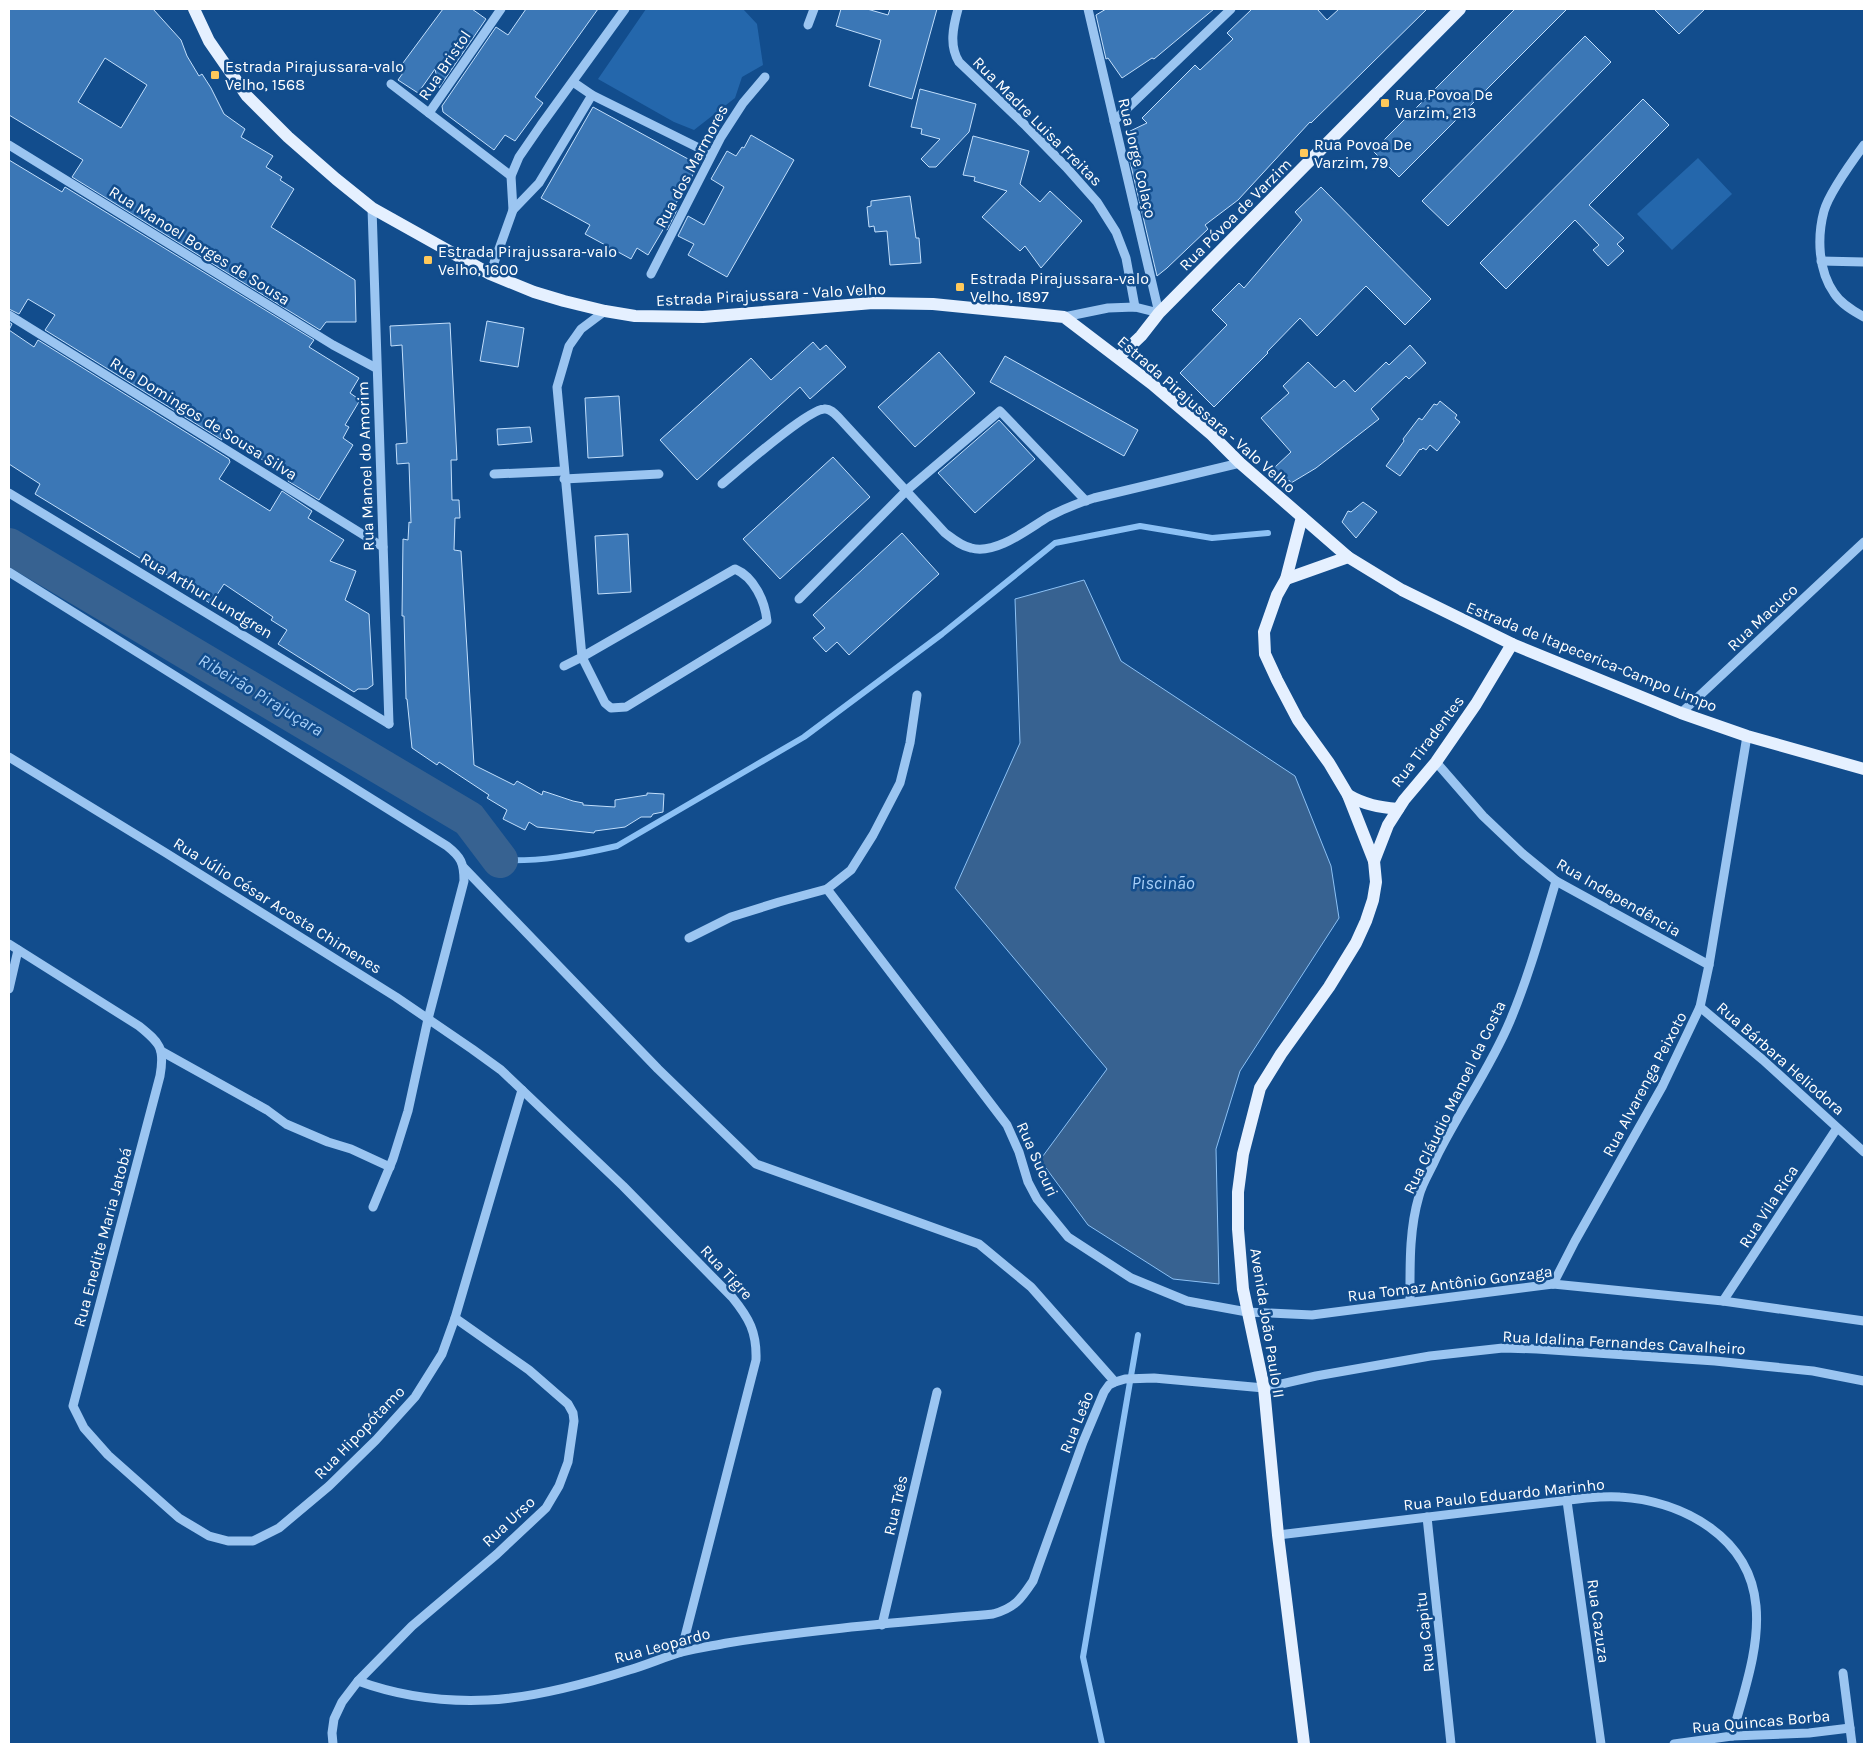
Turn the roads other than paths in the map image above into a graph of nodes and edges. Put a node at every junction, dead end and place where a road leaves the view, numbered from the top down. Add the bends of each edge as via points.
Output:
1 (194, 9) edge
2 (501, 9) edge
3 (626, 9) edge
4 (814, 9) edge
5 (958, 9) edge
6 (1088, 9) edge
7 (1231, 9) edge
8 (1460, 9) edge
9 (808, 26) dead end
10 (765, 77) dead end
11 (573, 82) junction
12 (391, 84) dead end
13 (592, 94) junction
14 (429, 113) junction
15 (1114, 121) junction
16 (9, 144) edge
17 (1864, 145) edge
18 (711, 154) junction
19 (511, 176) junction
20 (372, 208) junction
21 (513, 210) junction
22 (1821, 261) junction
23 (1864, 262) edge
24 (490, 274) junction
25 (651, 274) dead end
26 (1135, 307) junction
27 (605, 311) junction
28 (1159, 313) junction
29 (9, 315) edge
30 (1064, 317) junction
31 (1864, 317) edge
32 (1119, 358) junction
33 (376, 368) junction
34 (1240, 463) junction
35 (494, 474) dead end
36 (660, 474) dead end
37 (564, 475) junction
38 (722, 484) dead end
39 (907, 490) junction
40 (9, 493) edge
41 (1086, 501) junction
42 (1302, 517) junction
43 (1864, 542) edge
44 (383, 547) junction
45 (1348, 557) junction
46 (9, 572) edge
47 (1286, 579) junction
48 (799, 600) dead end
49 (1512, 644) junction
50 (582, 657) junction
51 (564, 666) dead end
52 (917, 695) dead end
53 (1681, 713) junction
54 (389, 724) joint
55 (1747, 736) junction
56 (9, 757) edge
57 (1436, 762) junction
58 (1864, 769) edge
59 (1348, 795) junction
60 (1398, 809) junction
61 (1374, 861) junction
62 (464, 868) junction
63 (1556, 881) junction
64 (827, 889) junction
65 (688, 938) dead end
66 (9, 944) edge
67 (18, 950) junction
68 (1709, 965) junction
69 (9, 989) edge
70 (1700, 1007) junction
71 (428, 1019) junction
72 (161, 1050) junction
73 (522, 1090) junction
74 (1838, 1128) junction
75 (1864, 1152) edge
76 (390, 1168) junction
77 (374, 1207) dead end
78 (1553, 1284) junction
79 (1410, 1301) junction
80 (1723, 1301) junction
81 (1247, 1312) junction
82 (455, 1318) junction
83 (1864, 1321) edge
84 (1864, 1381) edge
85 (1115, 1382) junction
86 (1264, 1388) junction
87 (937, 1392) dead end
88 (73, 1406) joint
89 (1567, 1502) junction
90 (1427, 1517) junction
91 (1278, 1535) junction
92 (1007, 1610) joint
93 (882, 1625) junction
94 (681, 1652) junction
95 (1843, 1673) dead end
96 (358, 1681) junction
97 (1850, 1728) junction
98 (1732, 1736) junction
99 (333, 1744) edge
100 (1304, 1744) edge
101 (1451, 1744) edge
102 (1601, 1744) edge
103 (1674, 1744) edge
104 (1852, 1744) edge

1 - 20 main road, Estrada Pirajussara - Valo Velho via 209,41 247,96 288,137
2 - 14 street, Rua Bristol
3 - 11 street
4 - 9 street
5 - 26 street, Rua Madre Luisa Freitas via 953,37 959,62 1026,126 1097,202 1116,232 1126,258
6 - 15 street, Rua Jorge Colaço
7 - 15 street
8 - 28 main road, Rua Póvoa de Varzim
10 - 18 street, Rua dos Marmores via 743,103
11 - 13 street
11 - 19 street via 540,125
12 - 14 street
13 - 18 street
13 - 21 street via 539,183
14 - 19 street
15 - 28 street, Rua Jorge Colaço
16 - 33 street, Rua Manoel Borges de Sousa
17 - 22 street via 1824,209 1820,234
18 - 25 street, Rua dos Marmores
19 - 21 street
20 - 24 main road, Estrada Pirajussara - Valo Velho
20 - 33 street, Rua Manoel do Amorim
21 - 24 street
22 - 23 street
22 - 31 street via 1834,294
24 - 27 main road, Estrada Pirajussara - Valo Velho via 534,292
26 - 28 street
26 - 30 street via 1108,308
27 - 30 main road, Estrada Pirajussara - Valo Velho via 651,317 702,317 872,303 933,304
27 - 37 street via 581,330 569,346 557,387
28 - 32 main road, Rua Póvoa de Varzim
29 - 44 street, Rua Domingos de Sousa Silva
30 - 32 main road, Estrada Pirajussara - Valo Velho
32 - 34 main road, Estrada Pirajussara - Valo Velho via 1212,435
33 - 44 street, Rua Manoel do Amorim
34 - 41 street
34 - 42 main road, Estrada Pirajussara - Valo Velho
35 - 37 street
36 - 37 street
37 - 50 street
38 - 39 street via 800,421 815,412 829,409
39 - 41 street via 945,533 973,549 987,549 1003,543 1048,517
39 - 41 street via 1000,411
39 - 48 street
40 - 54 street, Rua Arthur Lundgren
42 - 45 main road, Estrada de Itapecerica-Campo Limpo
42 - 47 main road, Avenida João Paulo II
43 - 53 street, Rua Macuco
44 - 54 street, Rua Manoel do Amorim
45 - 47 main road
45 - 49 main road, Estrada de Itapecerica-Campo Limpo via 1426,602
46 - 62 street via 447,846 455,852
47 - 59 main road, Avenida João Paulo II via 1264,632 1265,654 1298,720
49 - 53 main road, Estrada de Itapecerica-Campo Limpo
49 - 57 main road, Rua Tiradentes
50 - 50 street via 605,703 611,708 626,707 759,627 767,621 765,607 749,578 735,569
50 - 51 street
52 - 64 street via 900,783 851,870
53 - 55 main road, Estrada de Itapecerica-Campo Limpo
55 - 58 main road, Estrada de Itapecerica-Campo Limpo
55 - 68 street, Rua Alvarenga Peixoto
56 - 71 street, Rua Júlio César Acosta Chimenes
57 - 60 main road, Rua Tiradentes
57 - 63 street, Rua Independência via 1483,816
59 - 60 main road via 1373,807
59 - 61 main road, Avenida João Paulo II
60 - 61 main road, Rua Tiradentes
61 - 81 main road, Avenida João Paulo II via 1376,882 1373,900 1356,943 1260,1088 1243,1154 1238,1192 1240,1263
62 - 71 street via 460,899
62 - 85 street via 658,1069 756,1164 979,1244 1031,1287
63 - 68 street, Rua Independência
63 - 79 street, Rua Cláudio Manoel da Costa via 1510,1021 1419,1194 1410,1256
64 - 65 street via 731,917
64 - 81 street, Rua Sucuri via 1007,1125 1037,1199 1068,1237 1131,1278 1187,1301
66 - 67 street
67 - 69 street
67 - 72 street via 139,1026 156,1040
68 - 70 street, Rua Alvarenga Peixoto
70 - 74 street, Rua Bárbara Heliodora
70 - 78 street, Rua Alvarenga Peixoto via 1662,1087
71 - 73 street, Rua Júlio César Acosta Chimenes via 501,1070
71 - 76 street via 408,1111
72 - 76 street via 286,1124
72 - 88 street, Rua Enedite Maria Jatobá via 160,1076
73 - 82 street, Rua Hipopótamo
73 - 94 street, Rua Tigre via 623,1186 732,1297 748,1316 757,1344 756,1360
74 - 75 street, Rua Bárbara Heliodora
74 - 80 street, Rua Vila Rica
76 - 77 street
78 - 79 street, Rua Tomaz Antônio Gonzaga
78 - 80 street, Rua Tomaz Antônio Gonzaga
79 - 81 street, Rua Tomaz Antônio Gonzaga via 1312,1315
80 - 83 street, Rua Tomaz Antônio Gonzaga
81 - 86 main road, Avenida João Paulo II
82 - 88 street, Rua Hipopótamo via 442,1354 415,1397 329,1486 279,1528 253,1541 228,1542 209,1536 179,1518 108,1455 84,1428
82 - 96 street, Rua Urso via 529,1370 568,1404 574,1421 568,1462 546,1508 412,1626
84 - 86 street, Rua Idalina Fernandes Cavalheiro via 1812,1371 1715,1361 1503,1348 1430,1356
85 - 86 street, Rua Leão via 1154,1378
85 - 92 street, Rua Leão via 1109,1385 1100,1400 1033,1582 1021,1600
86 - 91 main road, Avenida João Paulo II
87 - 93 street, Rua Três
89 - 90 street, Rua Paulo Eduardo Marinho
89 - 98 street, Rua Paulo Eduardo Marinho via 1619,1496 1669,1507 1699,1518 1720,1534 1741,1559 1753,1586 1756,1630 1752,1664
89 - 102 street, Rua Cazuza
90 - 91 street, Rua Paulo Eduardo Marinho
90 - 101 street, Rua Capitu
91 - 100 main road, Avenida João Paulo II
92 - 93 street, Rua Leopardo
93 - 94 street, Rua Leopardo via 763,1638
94 - 96 street, Rua Leopardo via 627,1671 513,1698 488,1700 409,1695
95 - 97 street
96 - 99 street, Rua Urso via 334,1719
97 - 98 street, Rua Quincas Borba
97 - 104 street
98 - 103 street, Rua Quincas Borba

